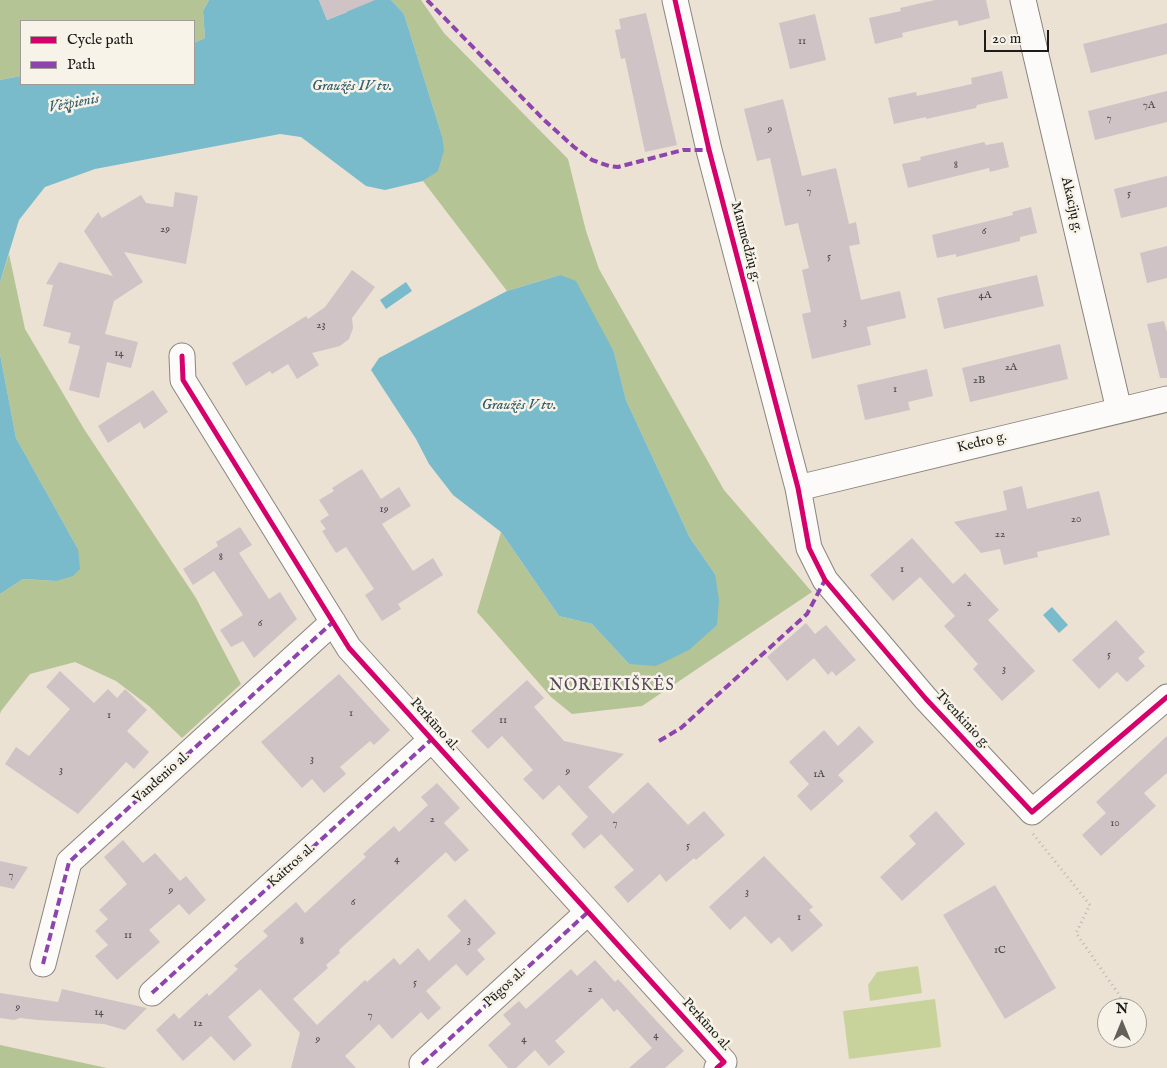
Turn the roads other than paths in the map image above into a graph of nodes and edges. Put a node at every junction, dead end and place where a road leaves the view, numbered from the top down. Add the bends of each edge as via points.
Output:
1 (675, 0) edge
2 (1023, 0) edge
3 (182, 356) dead end
4 (1167, 399) edge
5 (1119, 410) junction
6 (798, 488) junction
7 (333, 622) junction
8 (1167, 696) edge
9 (432, 739) junction
10 (588, 912) junction
11 (43, 964) dead end
12 (152, 993) dead end
13 (422, 1064) dead end
14 (717, 1068) edge

1 - 6 street, Maumedžių g. via 709,150
2 - 5 street, Akacijų g.
3 - 7 street, Perkūno al. via 184,380
4 - 5 street, Kedro g.
5 - 6 street, Kedro g.
6 - 8 street, Tvenkinio g. via 809,548 825,580 926,699 1032,812
7 - 9 street, Perkūno al. via 349,648
7 - 11 street, Vandenio al. via 69,862
9 - 10 street, Perkūno al.
9 - 12 street, Kaitros al.
10 - 13 street, Pūgos al.
10 - 14 street, Perkūno al. via 724,1062

